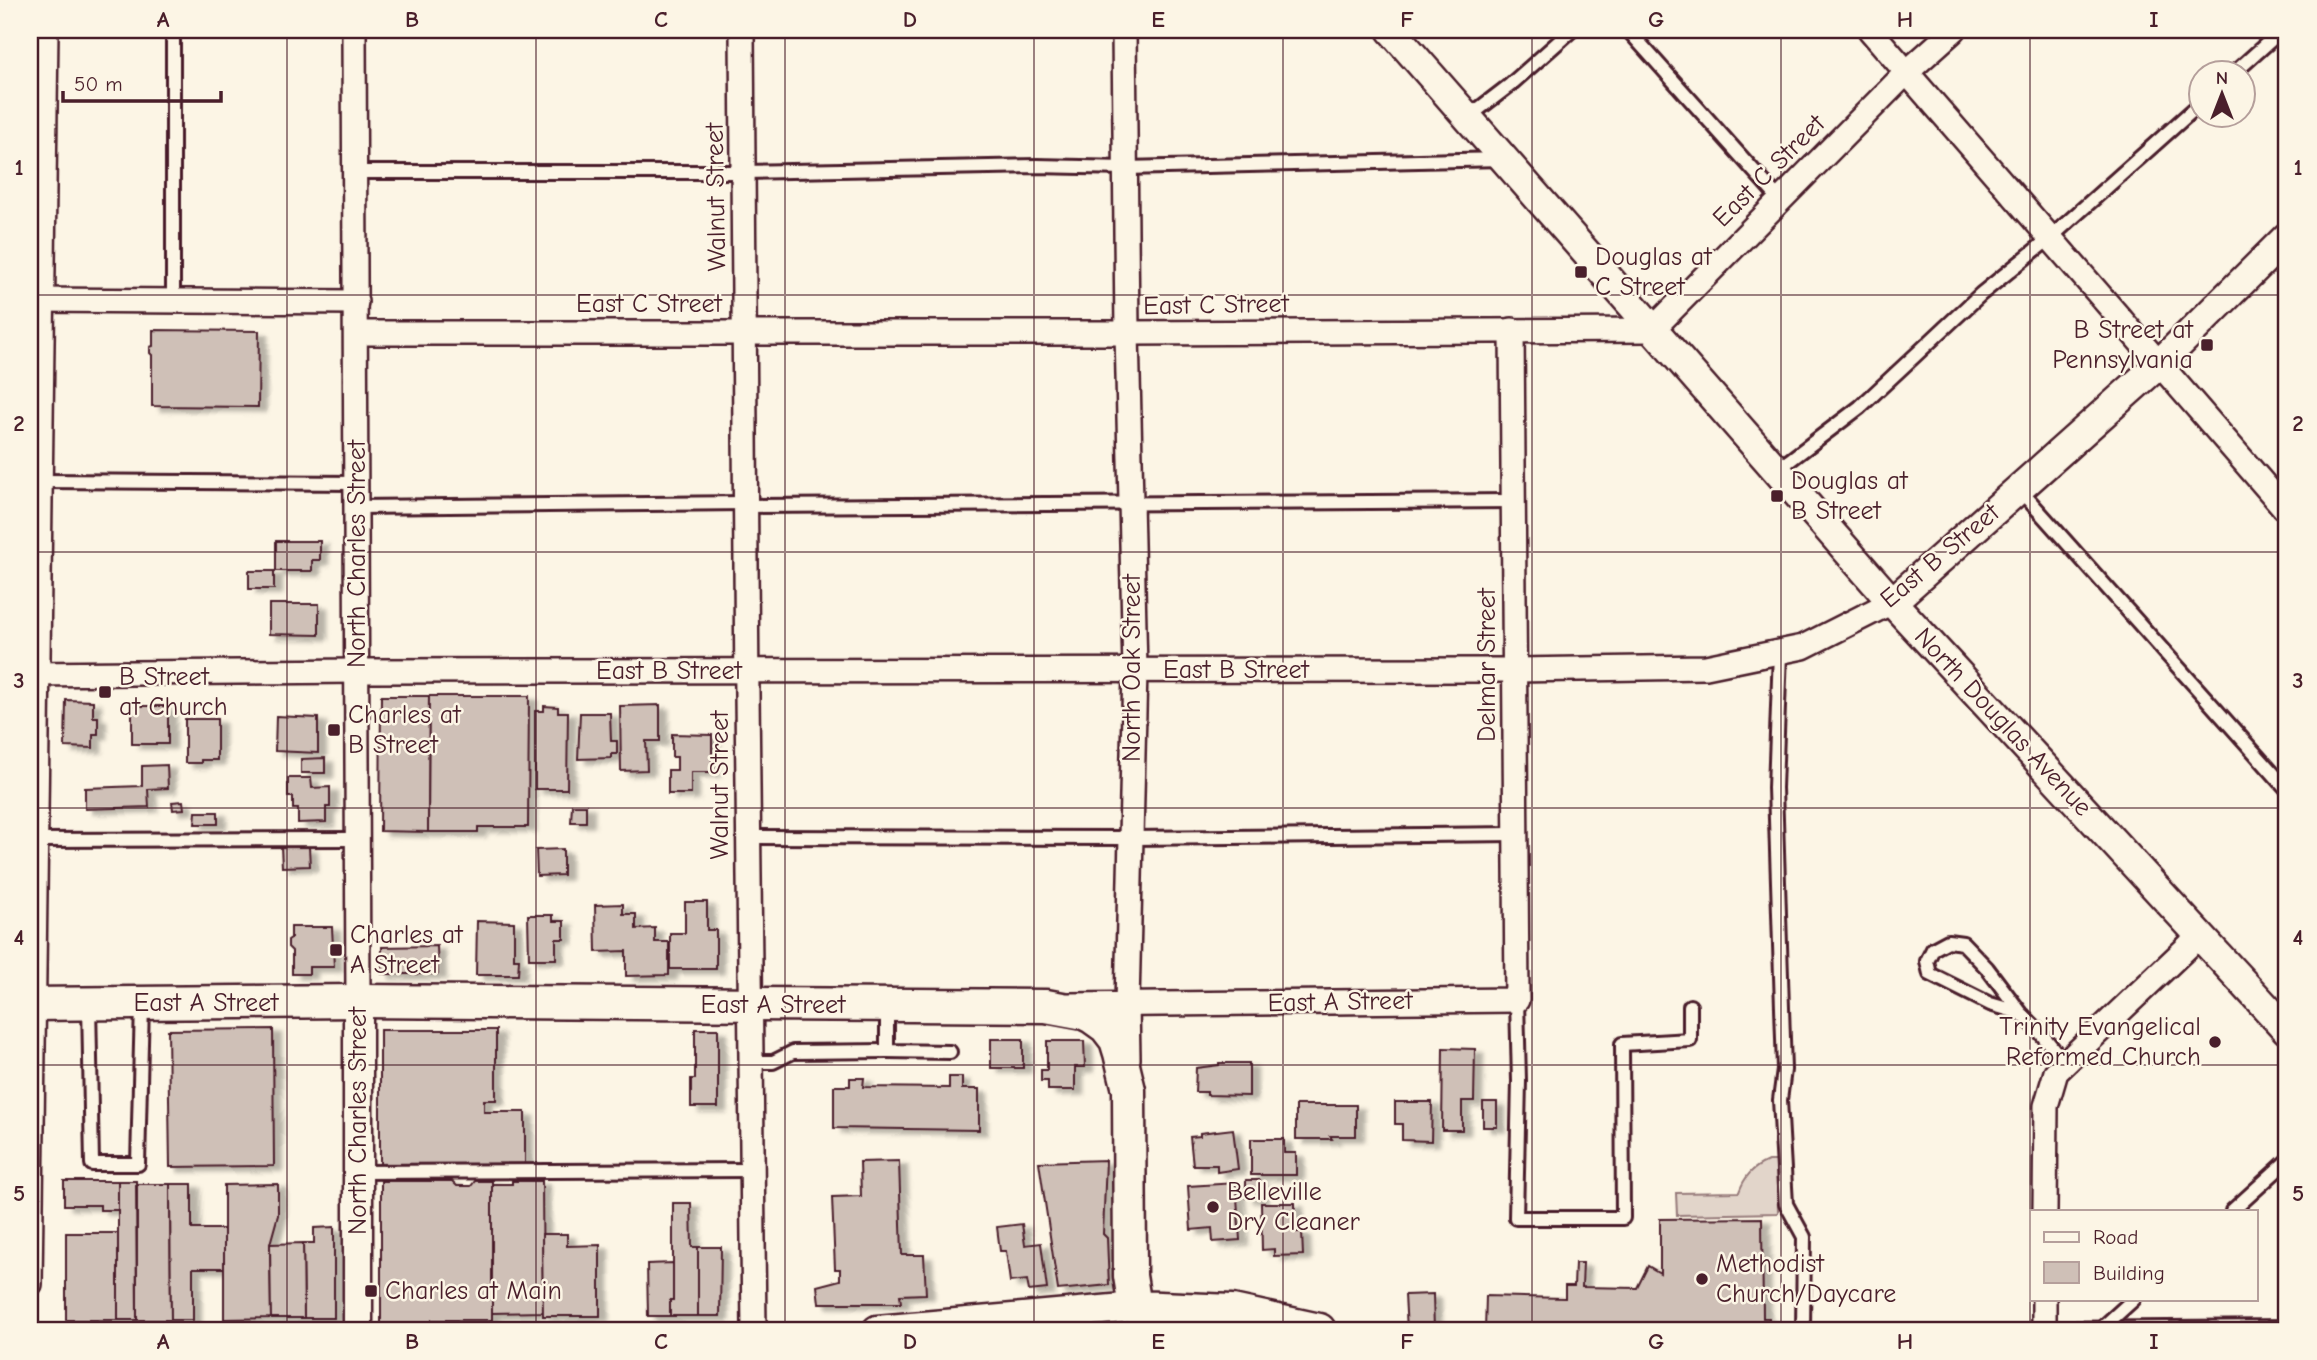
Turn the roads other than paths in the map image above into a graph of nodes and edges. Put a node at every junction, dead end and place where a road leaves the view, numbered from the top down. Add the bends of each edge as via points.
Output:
1 (46, 30) edge
2 (173, 30) edge
3 (354, 30) edge
4 (742, 30) edge
5 (1124, 30) edge
6 (1391, 30) edge
7 (1572, 30) edge
8 (1628, 30) edge
9 (1870, 30) edge
10 (1954, 30) edge
11 (2282, 30) edge
12 (2249, 60) edge
13 (1907, 72) junction
14 (2188, 115) edge
15 (1467, 118) junction
16 (1503, 159) junction
17 (1125, 168) junction
18 (355, 172) junction
19 (743, 172) junction
20 (1780, 200) junction
21 (2050, 238) junction
22 (2285, 244) edge
23 (36, 300) edge
24 (173, 301) junction
25 (356, 303) junction
26 (1513, 330) junction
27 (1652, 330) junction
28 (745, 332) junction
29 (356, 333) junction
30 (1127, 333) junction
31 (2159, 364) junction
32 (1776, 471) junction
33 (40, 481) junction
34 (356, 483) junction
35 (2019, 489) junction
36 (1514, 501) junction
37 (1131, 503) junction
38 (747, 504) junction
39 (357, 507) junction
40 (2287, 511) edge
41 (1892, 602) junction
42 (1780, 652) junction
43 (1135, 670) junction
44 (1515, 670) junction
45 (358, 671) junction
46 (748, 671) junction
47 (34, 674) edge
48 (2287, 789) edge
49 (1516, 834) junction
50 (748, 837) junction
51 (1131, 838) junction
52 (358, 839) junction
53 (35, 840) junction
54 (2199, 936) junction
55 (1517, 1000) junction
56 (358, 1002) junction
57 (142, 1003) junction
58 (32, 1004) edge
59 (89, 1004) junction
60 (1127, 1004) junction
61 (748, 1005) junction
62 (887, 1005) junction
63 (1046, 1006) junction
64 (1690, 1006) dead end
65 (2021, 1013) junction
66 (2287, 1030) edge
67 (887, 1051) junction
68 (950, 1052) dead end
69 (749, 1062) junction
70 (2065, 1064) junction
71 (1129, 1090) junction
72 (2287, 1161) edge
73 (751, 1170) junction
74 (358, 1172) junction
75 (30, 1185) edge
76 (2045, 1210) edge
77 (2233, 1210) edge
78 (30, 1284) edge
79 (2044, 1300) edge
80 (2133, 1300) edge
81 (1135, 1307) junction
82 (1049, 1322) edge
83 (2287, 1327) edge
84 (2102, 1328) junction
85 (2044, 1329) edge
86 (358, 1330) edge
87 (754, 1330) edge
88 (877, 1330) edge
89 (1319, 1330) edge
90 (1803, 1330) edge

1 - 23 street
2 - 24 lane
3 - 18 street, North Charles Street
4 - 19 street, Walnut Street
5 - 17 street, North Oak Street
6 - 15 street, North Douglas Avenue
7 - 15 lane
8 - 20 lane
9 - 13 street
10 - 13 street, East C Street
11 - 12 lane
13 - 20 street, East C Street
13 - 21 street
14 - 21 lane
15 - 16 street, North Douglas Avenue
16 - 17 lane
16 - 27 street, North Douglas Avenue
17 - 19 lane
17 - 30 street, North Oak Street
18 - 19 lane
18 - 25 street, North Charles Street
19 - 28 street, Walnut Street
20 - 27 street, East C Street
21 - 31 street
21 - 32 lane via 1981,294 1860,407
22 - 31 street, East B Street
23 - 24 street
23 - 33 street
24 - 25 street
25 - 29 street, North Charles Street
26 - 27 street, East C Street
26 - 30 street, East C Street
26 - 36 street, Delmar Street
27 - 32 street, North Douglas Avenue
28 - 29 street, East C Street
28 - 30 street, East C Street
28 - 38 street, Walnut Street
29 - 34 street, North Charles Street
30 - 37 street, North Oak Street
31 - 35 street, East B Street
31 - 40 street
32 - 41 street, North Douglas Avenue
33 - 34 lane
33 - 47 street
34 - 39 street, North Charles Street
35 - 41 street, East B Street
35 - 48 lane
36 - 37 lane
36 - 44 street, Delmar Street
37 - 38 lane
37 - 43 street, North Oak Street
38 - 39 lane
38 - 46 street, Walnut Street
39 - 45 street, North Charles Street
41 - 42 street, East B Street via 1803,647
41 - 54 street, North Douglas Avenue
42 - 44 street, East B Street via 1706,667
42 - 90 lane via 1775,788 1784,1070 1780,1100 1786,1204 1804,1237
43 - 44 street, East B Street
43 - 46 street, East B Street
43 - 51 street, North Oak Street
44 - 49 street, Delmar Street
45 - 46 street, East B Street
45 - 47 street, East B Street
45 - 52 street, North Charles Street
46 - 50 street, Walnut Street
47 - 53 street
49 - 51 lane
49 - 55 street, Delmar Street
50 - 51 lane
50 - 61 street, Walnut Street
51 - 60 street, North Oak Street
52 - 53 lane
52 - 56 street, North Charles Street
53 - 58 street
54 - 66 street, North Douglas Avenue
54 - 70 street
55 - 60 street, East A Street
55 - 64 lane via 1516,1218 1623,1218 1622,1044 1690,1040
56 - 57 main road, East A Street
56 - 61 main road, East A Street
56 - 74 street, North Charles Street
57 - 59 main road, East A Street
57 - 59 lane via 138,1164 92,1164
58 - 59 main road, East A Street
58 - 75 street
60 - 63 street, East A Street
60 - 71 street, North Oak Street
61 - 62 main road, East A Street
61 - 69 street, Walnut Street
62 - 63 main road, East A Street
62 - 67 lane
63 - 71 main road via 1084,1013 1106,1027 1116,1040
65 - 65 lane via 1963,943 1948,941 1933,949 1927,961 1930,974 1990,1004
65 - 70 lane
67 - 68 lane
67 - 69 lane via 793,1052 773,1062
69 - 73 street, Walnut Street
70 - 76 street via 2056,1072 2046,1106
71 - 81 main road, North Oak Street via 1130,1276
72 - 77 lane
73 - 74 lane
73 - 87 street, Walnut Street
74 - 86 street, North Charles Street
75 - 78 street
79 - 85 street
80 - 84 lane
81 - 82 street
81 - 89 main road via 1231,1311
82 - 88 street
83 - 84 lane
84 - 85 lane

